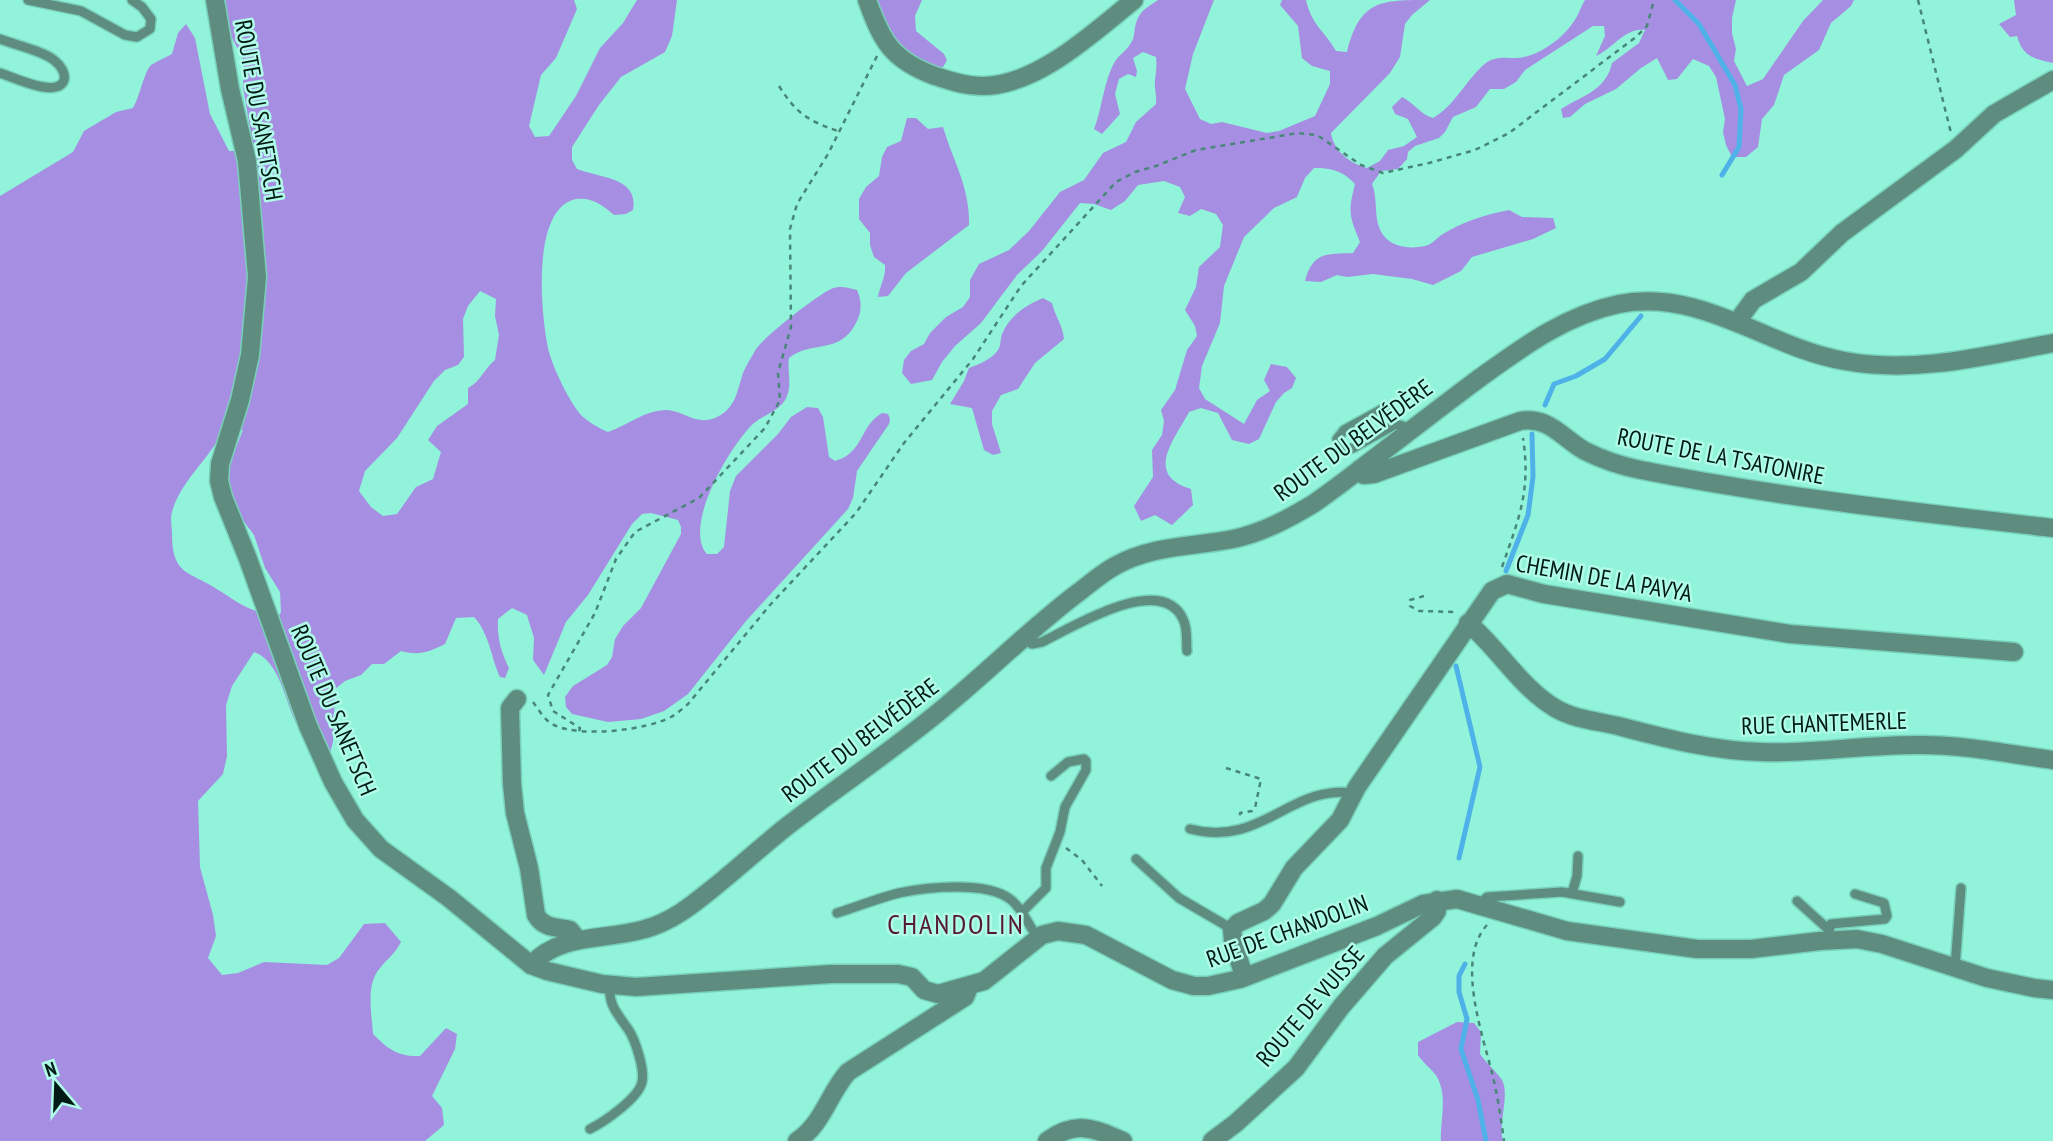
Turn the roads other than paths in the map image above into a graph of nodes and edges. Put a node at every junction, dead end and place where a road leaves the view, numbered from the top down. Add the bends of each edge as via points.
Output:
1 (28, 0) edge
2 (132, 0) edge
3 (215, 0) edge
4 (867, 0) edge
5 (1134, 0) edge
6 (0, 39) edge
7 (0, 73) edge
8 (2053, 80) edge
9 (1740, 323) junction
10 (2053, 343) edge
11 (1386, 407) dead end
12 (1408, 432) junction
13 (1360, 469) junction
14 (2053, 528) edge
15 (1471, 620) junction
16 (1022, 638) junction
17 (1187, 651) dead end
18 (2014, 652) dead end
19 (517, 699) road end
20 (2053, 760) edge
21 (1051, 776) dead end
22 (1354, 793) junction
23 (1190, 830) dead end
24 (1577, 856) dead end
25 (1136, 859) dead end
26 (1961, 888) dead end
27 (1572, 893) junction
28 (1855, 894) dead end
29 (1437, 900) junction
30 (1797, 901) dead end
31 (1620, 902) dead end
32 (1480, 904) junction
33 (1023, 912) junction
34 (837, 913) dead end
35 (1232, 929) junction
36 (1828, 935) junction
37 (1038, 938) junction
38 (578, 940) junction
39 (531, 964) junction
40 (1955, 967) junction
41 (1244, 976) junction
42 (610, 985) junction
43 (969, 987) junction
44 (2053, 990) edge
45 (590, 1129) dead end
46 (797, 1141) edge
47 (1047, 1141) edge
48 (1123, 1141) edge
49 (1212, 1141) edge

1 - 2 lane via 81,11 137,37 150,29 151,19
3 - 39 street, ROUTE DU SANETSCH via 247,161 257,277 250,355 220,464 223,497 308,726 355,820 381,849
4 - 5 street via 887,46 904,61 957,83 994,85 1043,67
6 - 7 lane via 49,57 58,63 64,81 50,90
8 - 9 street via 1994,114 1956,149 1842,233 1801,272 1753,300
9 - 10 street, ROUTE DU BELVÉDÈRE via 1826,357 1877,366 1937,364
9 - 12 street, ROUTE DU BELVÉDÈRE via 1666,302 1628,303 1585,313 1523,347
11 - 12 lane via 1344,430 1337,439 1339,447 1353,448 1396,424
12 - 13 street, ROUTE DU BELVÉDÈRE
13 - 14 street, ROUTE DE LA TSATONIRE via 1364,475 1374,474 1532,419 1604,459 1640,470 1821,502
13 - 16 street, ROUTE DU BELVÉDÈRE via 1301,511 1258,532 1163,549 1119,563
15 - 18 street, CHEMIN DE LA PAVYA via 1488,595 1507,584 1806,636
15 - 20 street, RUE CHANTEMERLE via 1510,668 1551,705 1583,719 1737,751 1932,745
15 - 22 street, CHEMIN DE LA PAVYA
16 - 17 lane via 1032,644 1042,642 1096,615 1149,599 1175,607 1186,627
16 - 38 street, ROUTE DU BELVÉDÈRE via 914,732 683,912 640,931
19 - 38 street via 510,708 512,784 536,915 546,926 570,930
21 - 33 lane via 1073,759 1086,761 1068,799 1046,868 1046,888
22 - 23 lane via 1325,793 1246,829 1222,834
22 - 35 street, CHEMIN DE LA PAVYA via 1340,820 1294,869 1272,904
24 - 27 lane
25 - 35 lane via 1179,898
26 - 40 lane
27 - 31 lane
27 - 32 lane via 1487,897
28 - 36 lane via 1884,903 1887,916 1831,925
29 - 32 street
29 - 41 street, RUE DE CHANDOLIN
29 - 49 street, ROUTE DE VUISSE via 1433,917 1381,961 1296,1068
30 - 36 lane
32 - 36 street via 1567,931 1698,949 1751,949
33 - 34 lane via 993,892 943,888 896,894
33 - 37 lane
35 - 41 street
36 - 40 street via 1872,942
37 - 41 street, RUE DE CHANDOLIN via 1058,931 1086,935 1188,985 1216,985
37 - 43 street via 990,978
38 - 39 street, ROUTE DU BELVÉDÈRE via 556,945
39 - 42 street, ROUTE DU SANETSCH
40 - 44 street via 2015,985
42 - 43 street, ROUTE DU SANETSCH via 869,973 908,975 933,994
42 - 45 lane via 612,1006 633,1037 643,1080 622,1106
43 - 46 street via 965,997 848,1072 811,1130
47 - 48 street via 1079,1127

